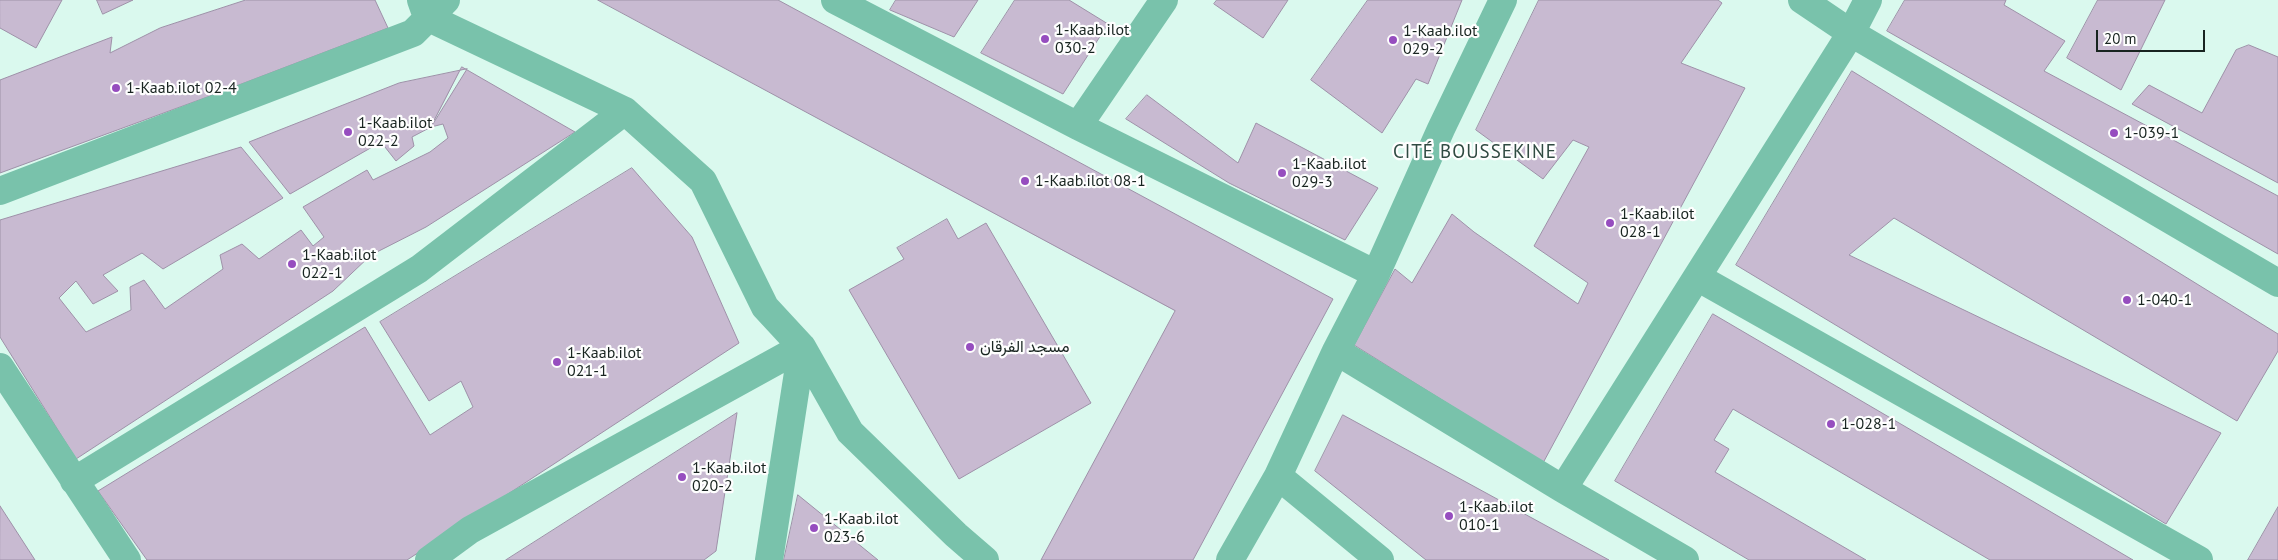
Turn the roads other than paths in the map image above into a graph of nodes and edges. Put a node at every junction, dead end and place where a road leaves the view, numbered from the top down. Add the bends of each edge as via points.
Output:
1 (835, 0) edge
2 (1164, 0) edge
3 (1503, 0) edge
4 (1802, 0) edge
5 (1868, 0) edge
6 (432, 6) edge
7 (1851, 33) junction
8 (625, 111) junction
9 (1078, 126) junction
10 (0, 191) edge
11 (1376, 274) junction
12 (1697, 277) junction
13 (2278, 283) edge
14 (802, 347) junction
15 (1336, 351) junction
16 (0, 367) edge
17 (1278, 476) junction
18 (74, 481) junction
19 (1563, 489) junction
20 (128, 560) edge
21 (429, 560) edge
22 (769, 560) edge
23 (985, 560) edge
24 (1230, 560) edge
25 (1380, 560) edge
26 (1685, 560) edge
27 (2199, 560) edge

1 - 9 street
2 - 9 street
3 - 11 street
4 - 7 street
5 - 7 street
6 - 8 street
6 - 10 street via 413,33
7 - 12 street
7 - 13 street
8 - 14 street via 703,181 765,307
8 - 18 street via 419,269
9 - 11 street
11 - 15 street
12 - 19 street
12 - 27 street
14 - 21 street via 470,530
14 - 22 street
14 - 23 street via 850,432
15 - 17 street
15 - 19 street
16 - 18 street
17 - 24 street
17 - 25 street
18 - 20 street
19 - 26 street

